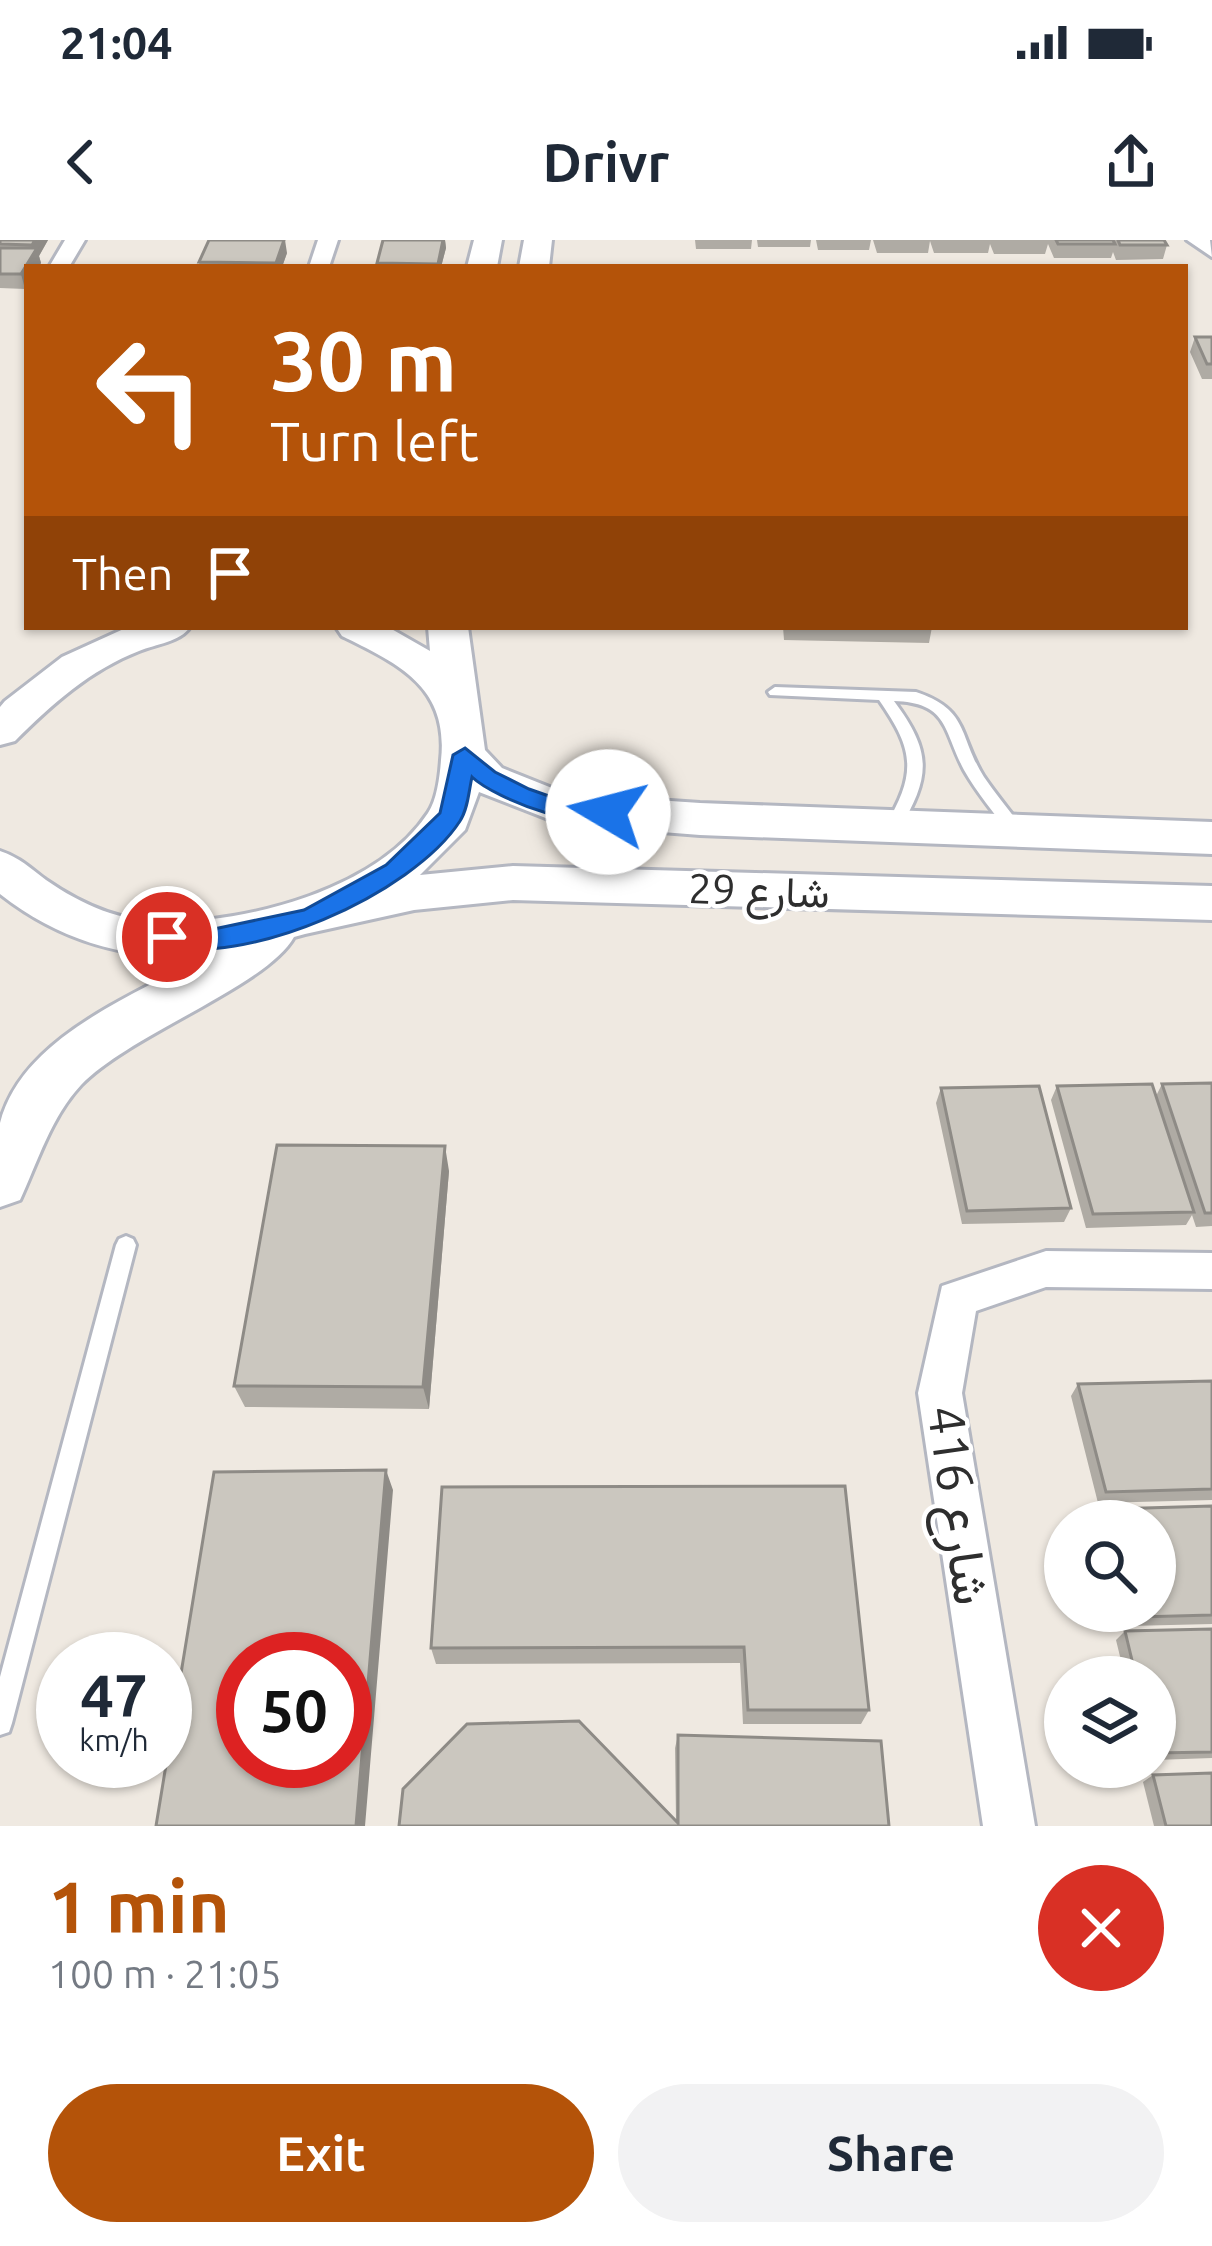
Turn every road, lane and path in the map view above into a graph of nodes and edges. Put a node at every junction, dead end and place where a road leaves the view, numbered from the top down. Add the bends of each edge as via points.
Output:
1 (1197, 240) edge
2 (1212, 251) edge
3 (159, 630) edge
4 (362, 630) edge
5 (448, 630) edge
6 (115, 642) junction
7 (0, 674) edge
8 (775, 692) dead end
9 (883, 696) junction
10 (455, 698) junction
11 (0, 731) edge
12 (465, 755) junction
13 (893, 826) junction
14 (1016, 830) junction
15 (1212, 838) edge
16 (0, 868) edge
17 (1212, 903) edge
18 (298, 920) junction
19 (0, 1183) edge
20 (126, 1244) dead end
21 (1212, 1271) edge
22 (11, 1628) edge
23 (2, 1707) edge
24 (1009, 1826) edge

1 - 2 street
3 - 6 main road
4 - 10 main road via 413,655
5 - 10 main road
6 - 7 main road
6 - 11 main road via 47,683
8 - 9 lane
9 - 13 lane via 917,756 914,794
9 - 14 lane via 916,698 954,718 970,767
10 - 12 main road
12 - 13 main road, شارع 29 via 487,778 561,809
12 - 18 main road via 451,817 394,871
13 - 14 main road, شارع 29
14 - 15 main road, شارع 29
16 - 18 main road, شارع 29 via 39,902 120,935 214,939
17 - 18 main road, شارع 29 via 513,883 414,892
18 - 19 main road via 101,1042 48,1087
20 - 22 lane
21 - 24 street, شارع 416 via 1046,1269 957,1299 940,1393
22 - 23 lane

